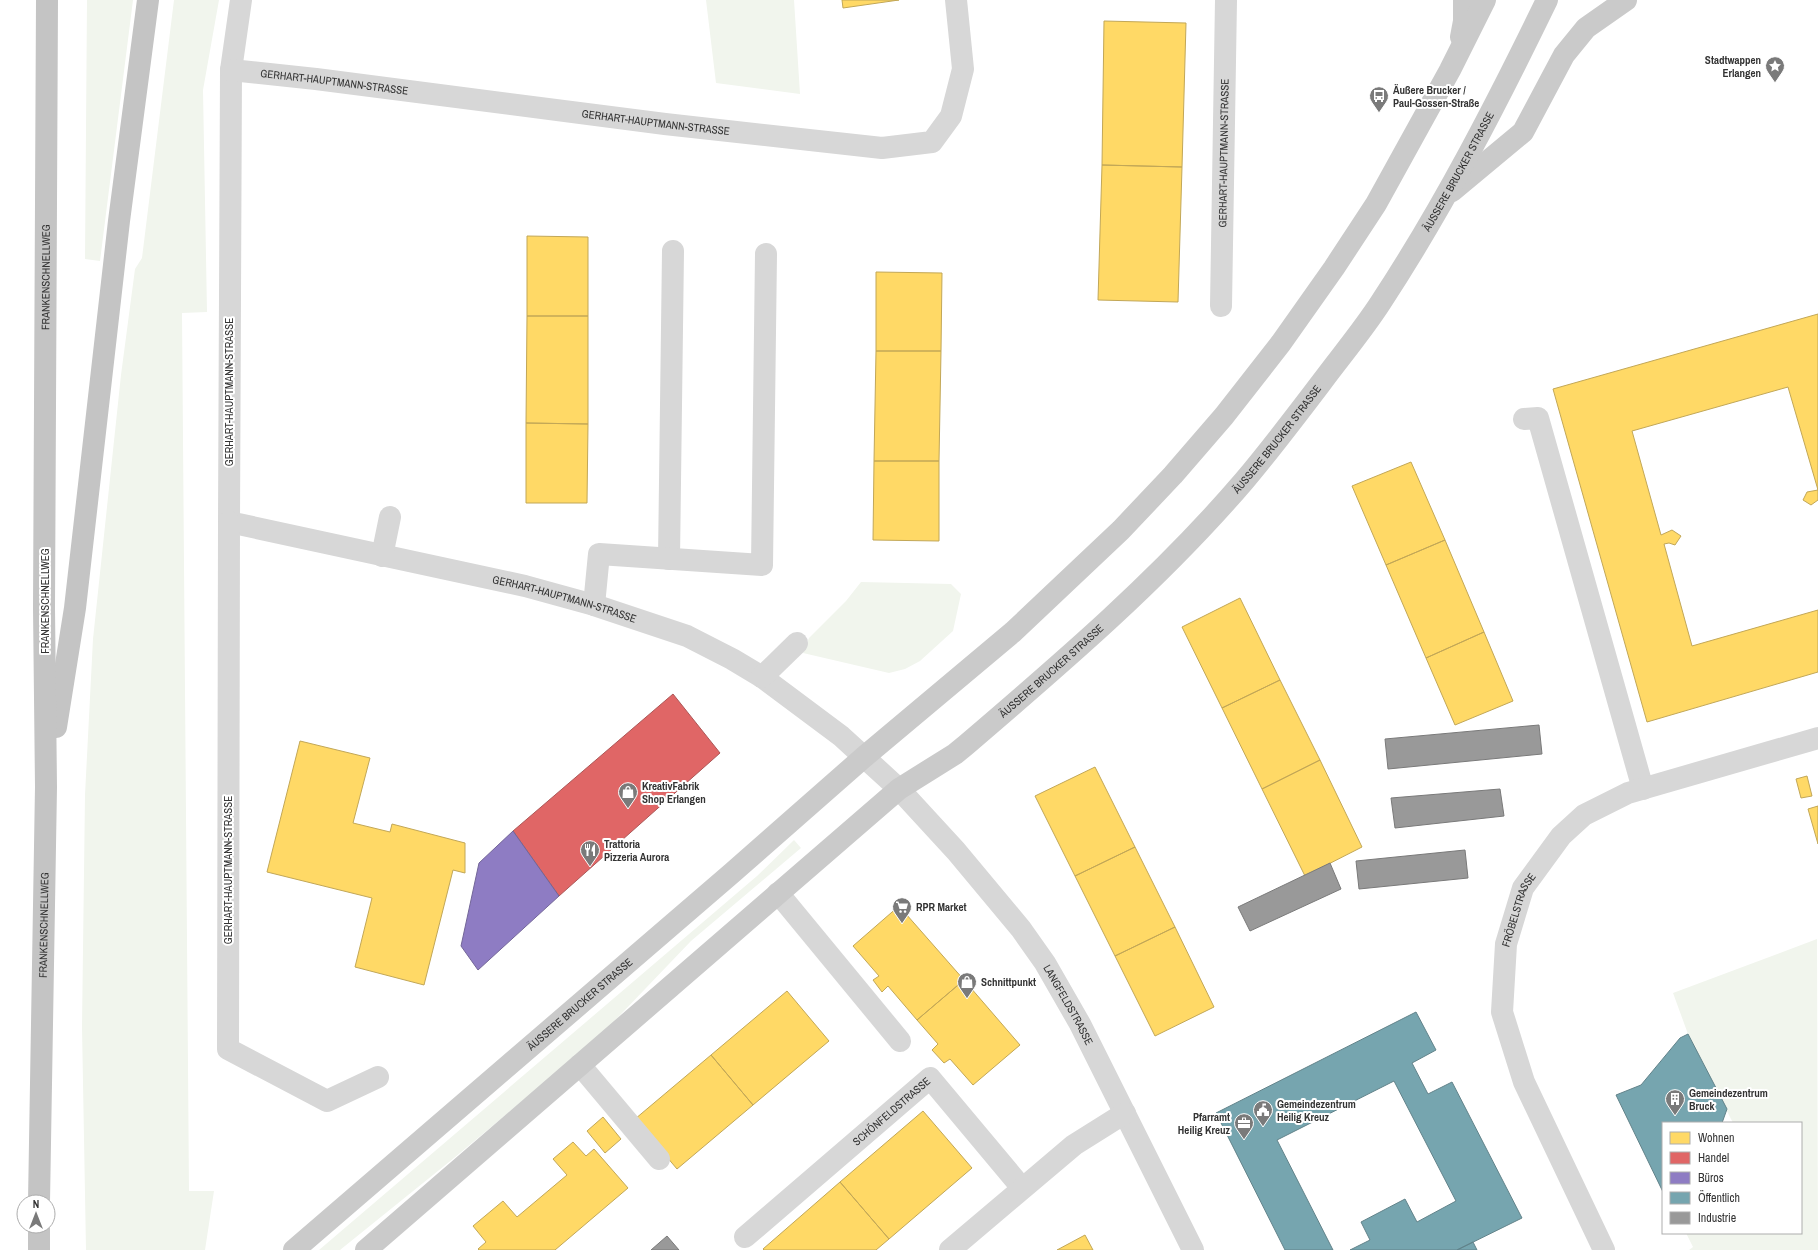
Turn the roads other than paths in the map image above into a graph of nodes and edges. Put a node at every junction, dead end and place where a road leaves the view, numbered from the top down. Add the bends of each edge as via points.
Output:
1 (47, 0) edge
2 (148, 0) edge
3 (241, 0) edge
4 (956, 0) edge
5 (1226, 0) edge
6 (1464, 0) edge
7 (1485, 0) edge
8 (1547, 0) edge
9 (1626, 0) edge
10 (1458, 54) junction
11 (231, 70) junction
12 (1444, 198) junction
13 (673, 251) dead end
14 (766, 254) dead end
15 (1221, 306) dead end
16 (1524, 419) dead end
17 (390, 517) dead end
18 (229, 522) junction
19 (382, 556) junction
20 (669, 559) junction
21 (594, 605) junction
22 (797, 643) dead end
23 (762, 677) junction
24 (1818, 738) edge
25 (864, 757) junction
26 (46, 787) junction
27 (899, 789) junction
28 (1643, 789) junction
29 (778, 893) junction
30 (900, 1041) dead end
31 (580, 1065) junction
32 (378, 1077) dead end
33 (1125, 1114) junction
34 (659, 1159) dead end
35 (1022, 1188) junction
36 (39, 1194) edge
37 (39, 1234) edge
38 (745, 1237) dead end
39 (39, 1250) edge
40 (294, 1250) edge
41 (366, 1250) edge
42 (950, 1250) edge
43 (1193, 1250) edge
44 (1604, 1250) edge

1 - 26 highway, FRANKENSCHNELLWEG via 44,600
2 - 26 highway via 118,229 75,608
3 - 11 street, GERHART-HAUPTMANN-STRASSE
4 - 11 street, GERHART-HAUPTMANN-STRASSE via 963,68 951,116 932,142 882,148
5 - 15 street, GERHART-HAUPTMANN-STRASSE
6 - 10 main road via 1464,21
7 - 10 main road, ÄUSSERE BRUCKER STRASSE
8 - 12 main road, ÄUSSERE BRUCKER STRASSE via 1514,68
9 - 12 main road via 1586,28 1564,55 1523,132
10 - 25 main road, ÄUSSERE BRUCKER STRASSE via 1376,204 1281,343 1224,416 1173,476 1082,568 1013,632
11 - 18 street, GERHART-HAUPTMANN-STRASSE
12 - 27 main road, ÄUSSERE BRUCKER STRASSE via 1380,303 1243,481 1155,576 1090,638 955,754
13 - 20 street
14 - 20 street via 762,565
16 - 28 street via 1538,418
17 - 19 street
18 - 19 street, GERHART-HAUPTMANN-STRASSE
18 - 32 street, GERHART-HAUPTMANN-STRASSE via 228,1049 326,1101
19 - 21 street, GERHART-HAUPTMANN-STRASSE via 525,586
20 - 21 street via 599,554
21 - 23 street, GERHART-HAUPTMANN-STRASSE via 687,636
22 - 23 street
23 - 25 street, GERHART-HAUPTMANN-STRASSE via 841,736
24 - 28 street, FRÖBELSTRASSE
25 - 27 street
25 - 40 main road, ÄUSSERE BRUCKER STRASSE
26 - 36 highway, FRANKENSCHNELLWEG
27 - 29 main road, ÄUSSERE BRUCKER STRASSE
27 - 33 street, LANGFELDSTRASSE via 966,862 1045,963 1080,1024
28 - 44 street, FRÖBELSTRASSE via 1628,793 1584,815 1561,836 1523,888 1506,944 1502,1012 1524,1082
29 - 30 street
29 - 31 main road, ÄUSSERE BRUCKER STRASSE
31 - 34 street
31 - 41 main road, ÄUSSERE BRUCKER STRASSE
33 - 35 street via 1074,1145
33 - 43 street, LANGFELDSTRASSE
35 - 38 street, SCHÖNFELDSTRASSE via 930,1078
35 - 42 street
37 - 39 highway

